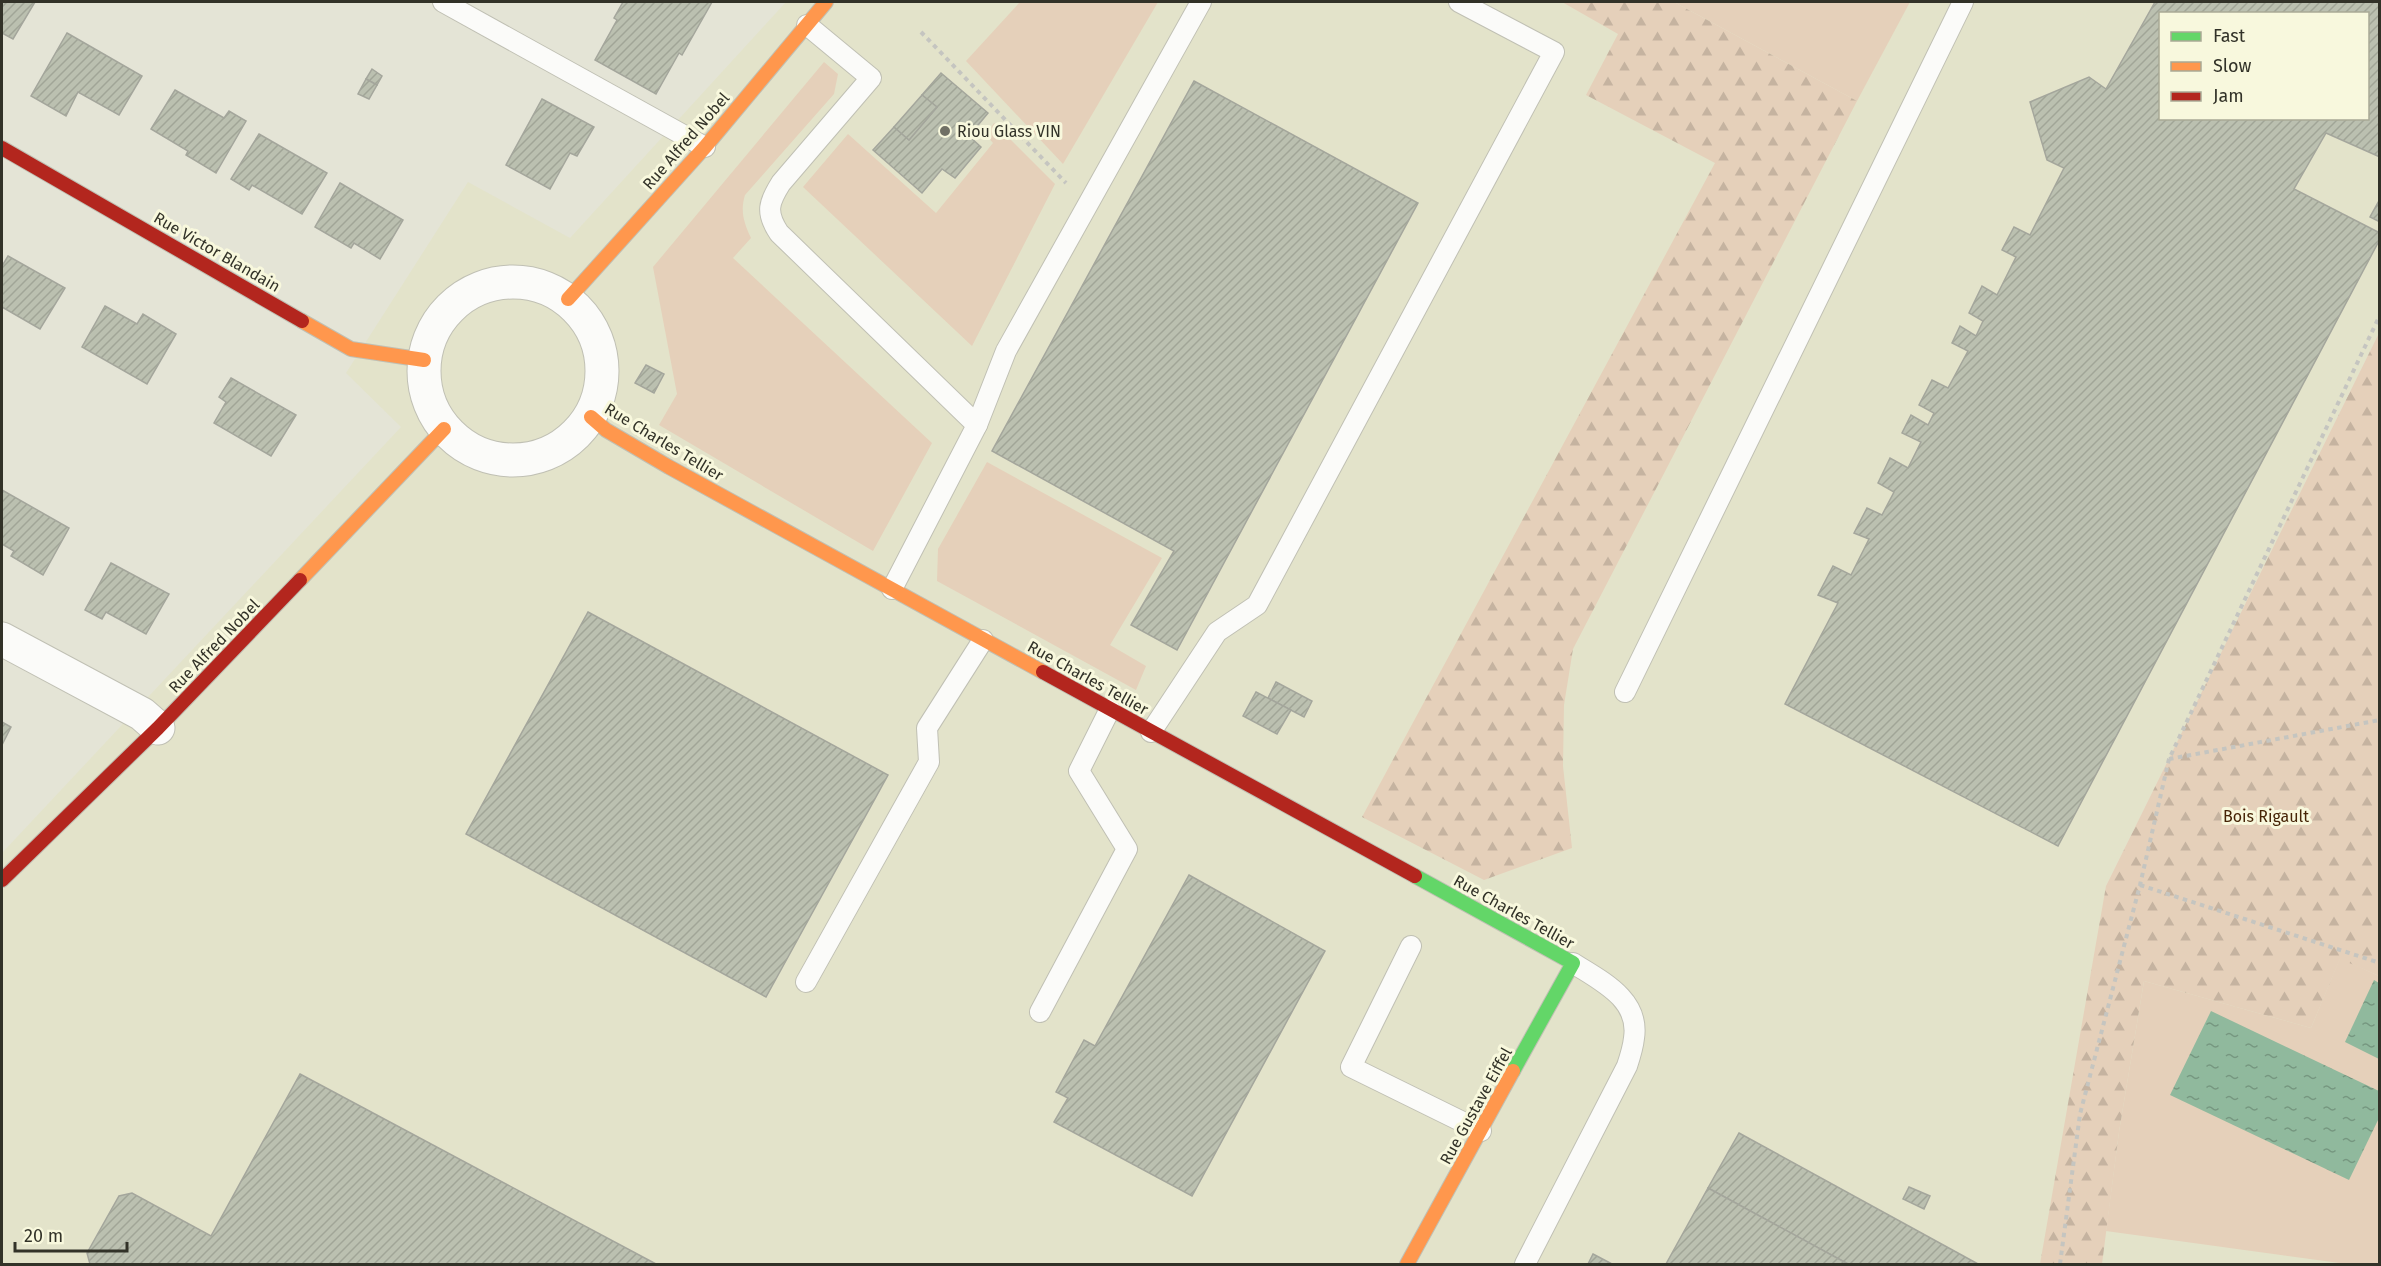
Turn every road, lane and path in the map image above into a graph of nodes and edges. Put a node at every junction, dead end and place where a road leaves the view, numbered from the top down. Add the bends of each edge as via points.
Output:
1 (443, 2) edge
2 (826, 2) edge
3 (1201, 2) edge
4 (1459, 2) edge
5 (1963, 2) edge
6 (807, 25) junction
7 (921, 32) dead end
8 (705, 147) junction
9 (2, 148) edge
10 (1087, 205) junction
11 (568, 299) junction
12 (2379, 315) edge
13 (424, 360) junction
14 (591, 417) junction
15 (977, 424) junction
16 (444, 429) junction
17 (892, 589) junction
18 (2, 639) edge
19 (983, 640) junction
20 (1625, 692) dead end
21 (1110, 709) junction
22 (2379, 720) edge
23 (159, 728) junction
24 (1151, 732) junction
25 (2169, 759) junction
26 (2, 880) edge
27 (2140, 885) junction
28 (1411, 946) dead end
29 (1573, 963) junction
30 (2379, 963) edge
31 (806, 982) dead end
32 (1040, 1012) dead end
33 (1481, 1131) junction
34 (1407, 1264) edge
35 (1525, 1264) edge
36 (2060, 1264) edge

1 - 8 lane
2 - 6 street, Rue Alfred Nobel
3 - 10 lane
4 - 24 lane via 1554,52 1257,605 1217,632
5 - 20 lane
6 - 8 street, Rue Alfred Nobel
6 - 15 lane via 871,78 781,183 771,199 774,225
7 - 10 path
8 - 11 street, Rue Alfred Nobel
9 - 13 street, Rue Victor Blandain via 351,349
10 - 15 lane via 1006,351
11 - 13 street via 545,286 518,281 492,284 466,294 446,311 431,334
11 - 14 street via 586,318 598,341 603,367
12 - 25 path
13 - 16 street via 424,384 431,408
14 - 16 street via 568,442 537,458 503,460 471,450
14 - 17 street, Rue Charles Tellier via 669,467
15 - 17 lane
16 - 23 street, Rue Alfred Nobel
17 - 19 street, Rue Charles Tellier
18 - 23 street via 142,714
19 - 21 street, Rue Charles Tellier
19 - 31 lane via 927,728 929,762
21 - 24 street, Rue Charles Tellier
21 - 32 lane via 1079,771 1127,849
22 - 25 path
23 - 26 street, Rue Alfred Nobel
24 - 29 street, Rue Charles Tellier
25 - 27 path
27 - 30 path
27 - 36 path via 2080,1114
28 - 33 lane via 1351,1067
29 - 33 street, Rue Gustave Eiffel
29 - 35 lane via 1617,992 1630,1010 1635,1036 1627,1066
33 - 34 street, Rue Gustave Eiffel

